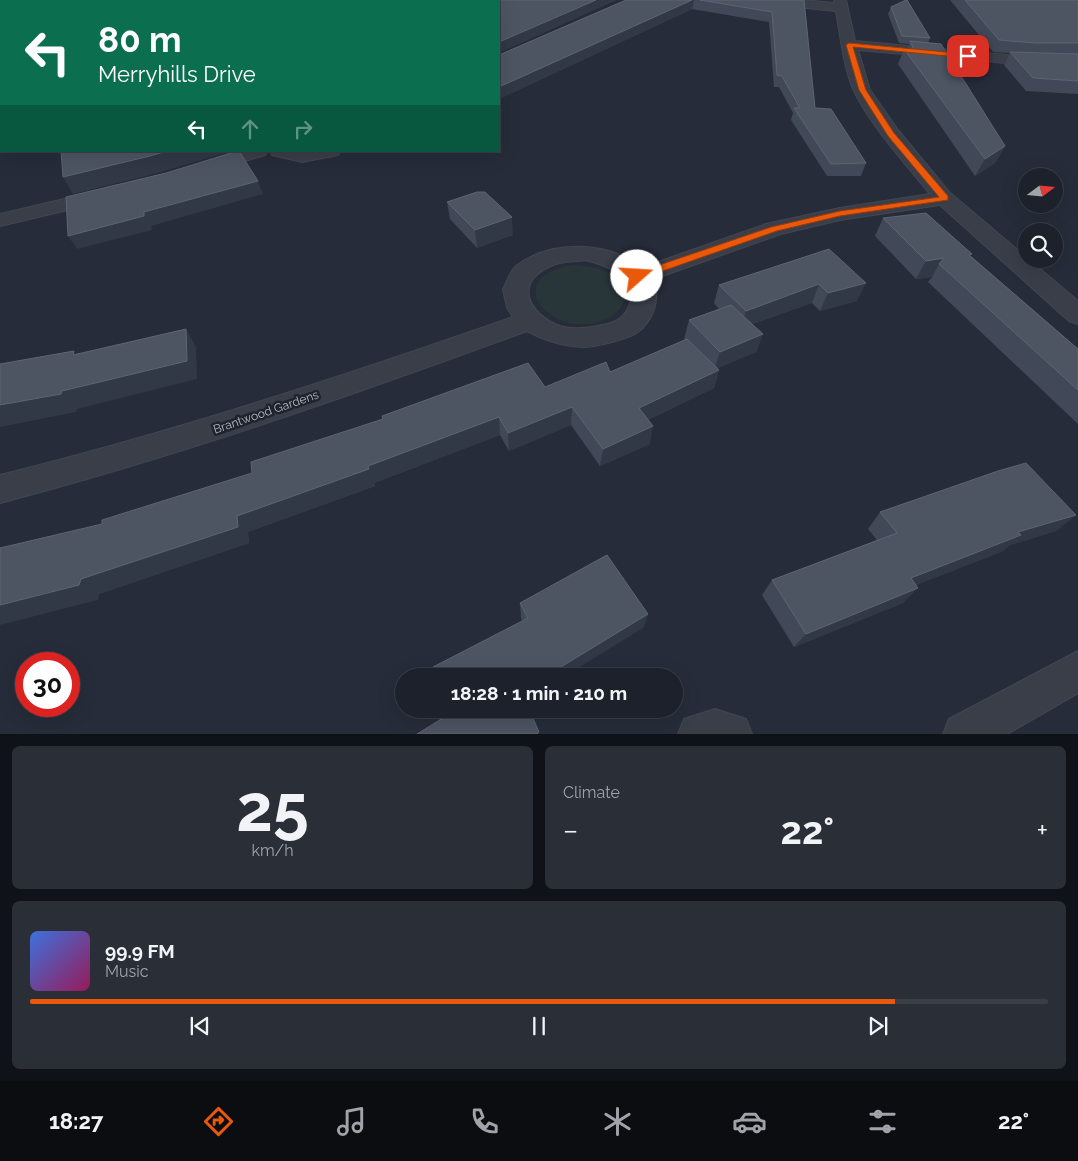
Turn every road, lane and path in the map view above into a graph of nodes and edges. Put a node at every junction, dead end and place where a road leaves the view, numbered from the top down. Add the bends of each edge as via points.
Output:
1 (767, 0) edge
2 (841, 4) edge
3 (849, 45) junction
4 (1078, 61) edge
5 (255, 152) edge
6 (284, 152) edge
7 (326, 152) edge
8 (193, 172) edge
9 (120, 192) edge
10 (945, 198) junction
11 (0, 220) edge
12 (637, 276) junction
13 (1078, 315) edge
14 (528, 321) junction
15 (0, 489) edge
16 (1078, 671) edge
17 (699, 734) edge
18 (731, 734) edge
19 (964, 734) edge

1 - 2 street
2 - 3 street
3 - 4 street via 1028,61
3 - 10 street via 862,90 891,134
5 - 8 street
6 - 7 street via 302,156
9 - 11 street
10 - 12 street via 840,214 774,229
10 - 13 street
12 - 14 street via 644,289 644,303 639,316 626,327 608,335 587,339 565,337 544,331
12 - 14 street via 623,265 585,253 545,258 529,267 518,279 514,293 517,307
14 - 15 street, Brantwood Gardens via 174,444
16 - 19 street
17 - 18 street via 715,730

